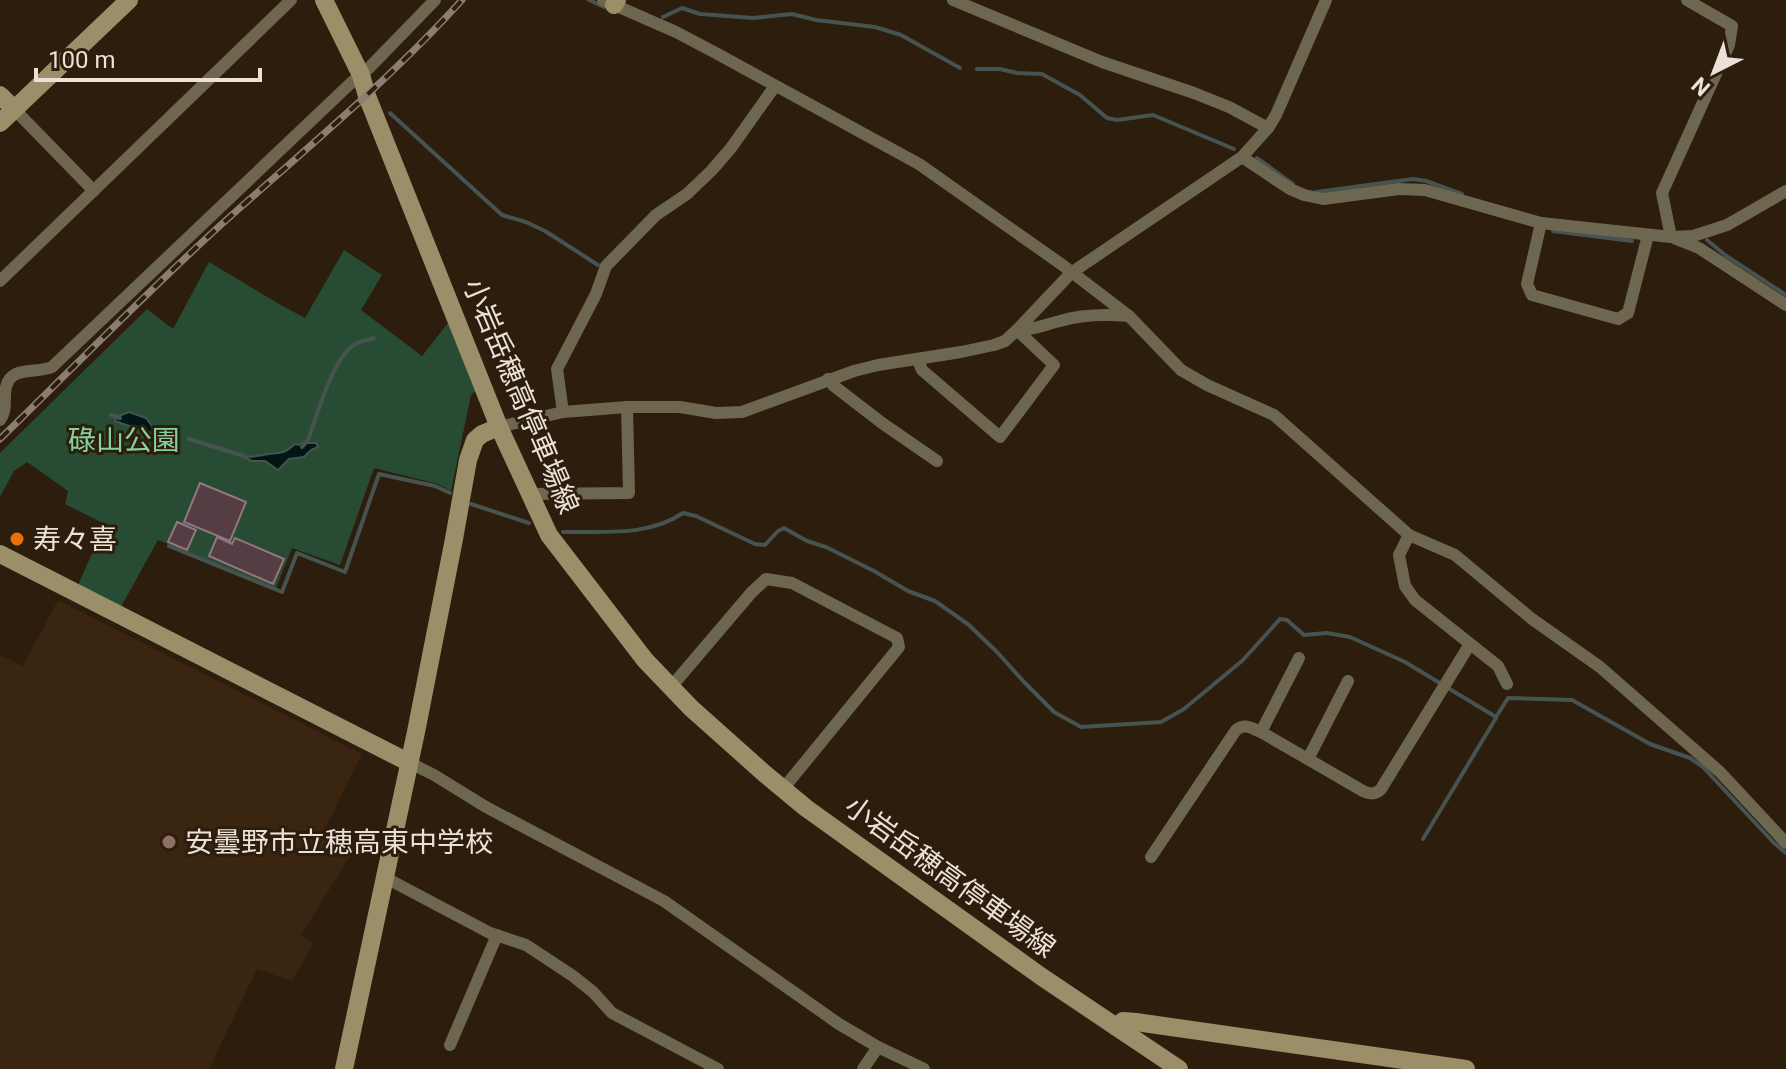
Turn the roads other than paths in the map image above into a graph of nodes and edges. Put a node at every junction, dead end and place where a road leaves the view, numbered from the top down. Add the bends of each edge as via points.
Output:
1 (129, 0) edge
2 (291, 0) edge
3 (324, 0) edge
4 (435, 0) edge
5 (953, 0) edge
6 (1326, 0) edge
7 (1687, 0) edge
8 (611, 2) edge
9 (368, 69) dead end
10 (353, 81) dead end
11 (775, 86) junction
12 (0, 95) edge
13 (14, 109) junction
14 (0, 123) edge
15 (1268, 128) junction
16 (1242, 157) junction
17 (94, 191) junction
18 (1786, 191) edge
19 (1541, 223) junction
20 (1648, 235) junction
21 (1671, 237) junction
22 (1071, 273) junction
23 (0, 281) edge
24 (1786, 305) edge
25 (1129, 316) junction
26 (1017, 330) junction
27 (918, 360) junction
28 (828, 379) junction
29 (627, 407) junction
30 (563, 412) junction
31 (0, 420) edge
32 (499, 427) junction
33 (937, 461) dead end
34 (529, 494) junction
35 (1409, 535) junction
36 (0, 554) edge
37 (1470, 644) junction
38 (1299, 658) dead end
39 (1348, 681) dead end
40 (1507, 684) dead end
41 (671, 687) junction
42 (1261, 732) junction
43 (1308, 759) junction
44 (408, 762) junction
45 (783, 789) junction
46 (1786, 843) edge
47 (1151, 857) dead end
48 (384, 877) junction
49 (497, 935) junction
50 (1116, 1027) junction
51 (450, 1045) dead end
52 (878, 1047) junction
53 (344, 1069) edge
54 (718, 1069) edge
55 (863, 1069) edge
56 (924, 1069) edge
57 (1179, 1069) edge
58 (1466, 1069) edge

1 - 13 main road
2 - 17 street
3 - 32 main road, 小岩岳穂高停車場線 via 361,75
4 - 9 street
5 - 15 street via 1229,107
6 - 15 street
7 - 21 street via 1732,26 1729,45 1662,193
8 - 11 street
10 - 31 street via 52,367 11,376
11 - 22 street via 919,164
11 - 30 street via 712,170 656,215 606,266 557,369
12 - 13 main road
13 - 14 main road
13 - 17 street
15 - 16 street
16 - 19 street via 1304,195 1323,199 1425,190
16 - 22 street
17 - 23 street
18 - 21 street via 1727,225
19 - 20 street
19 - 20 street via 1527,284 1532,295 1618,319 1628,313
20 - 21 street
21 - 24 street via 1699,248
22 - 25 street
22 - 26 street
25 - 26 street via 1082,316
25 - 35 street via 1181,370 1274,415
26 - 27 street via 994,345
26 - 27 street via 1054,365 1000,437 922,370
27 - 28 street
28 - 29 street via 742,412
28 - 33 street
29 - 30 street
29 - 34 street via 629,493
30 - 32 street
32 - 34 main road, 小岩岳穂高停車場線
32 - 44 main road via 475,440 468,460
34 - 41 main road, 小岩岳穂高停車場線 via 574,569
35 - 37 street via 1399,555 1405,586
35 - 46 street via 1455,555 1600,667 1720,772
36 - 44 main road
37 - 40 street via 1498,666
37 - 43 street via 1377,793 1363,791
38 - 42 street
39 - 43 street
41 - 45 main road, 小岩岳穂高停車場線
41 - 45 street via 766,579 792,583 897,638 899,647
42 - 43 street
42 - 47 street via 1242,726 1236,730
44 - 48 main road
44 - 52 street via 664,901
45 - 50 main road, 小岩岳穂高停車場線
48 - 49 street
48 - 53 main road
49 - 51 street
49 - 54 street via 548,958 612,1013
50 - 57 main road, 小岩岳穂高停車場線
50 - 58 main road via 1123,1021 1136,1022
52 - 55 street
52 - 56 street

